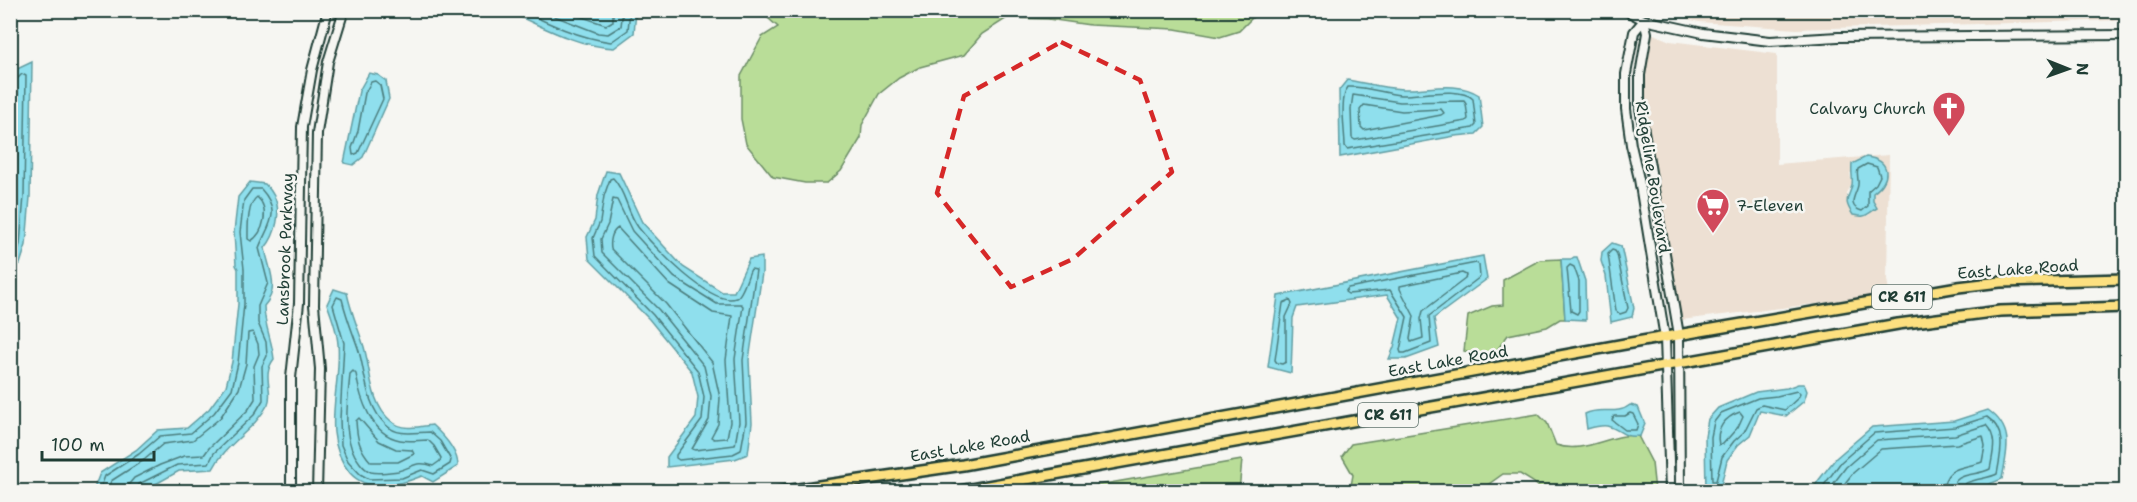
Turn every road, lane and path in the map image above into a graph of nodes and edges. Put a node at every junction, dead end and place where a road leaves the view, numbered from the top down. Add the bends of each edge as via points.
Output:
1 (1625, 10) edge
2 (326, 11) edge
3 (342, 14) edge
4 (1644, 20) junction
5 (2127, 34) edge
6 (2127, 279) edge
7 (2127, 307) edge
8 (1679, 335) junction
9 (1665, 338) junction
10 (1680, 364) junction
11 (1666, 366) junction
12 (291, 492) edge
13 (317, 492) edge
14 (778, 492) edge
15 (954, 492) edge
16 (1670, 492) edge
17 (1680, 492) edge

1 - 4 street
2 - 12 street, Lansbrook Parkway via 302,127 299,303 291,378
3 - 13 street, Lansbrook Parkway via 324,79 316,156 314,305 320,369
4 - 5 street via 1703,33 1770,41
4 - 8 street, Ridgeline Boulevard via 1647,33 1640,75 1640,108
4 - 9 street, Ridgeline Boulevard via 1634,32 1626,74 1626,109
6 - 8 main road, East Lake Road / CR 611 via 2000,282
7 - 10 main road, CR 611 via 2000,311 1949,317 1782,343
8 - 9 main road, East Lake Road / CR 611
8 - 10 street, Ridgeline Boulevard
9 - 11 street, Ridgeline Boulevard
9 - 14 main road, East Lake Road / CR 611 via 963,465
10 - 11 main road, CR 611
10 - 17 street, Ridgeline Boulevard
11 - 15 main road, CR 611
11 - 16 street, Ridgeline Boulevard

